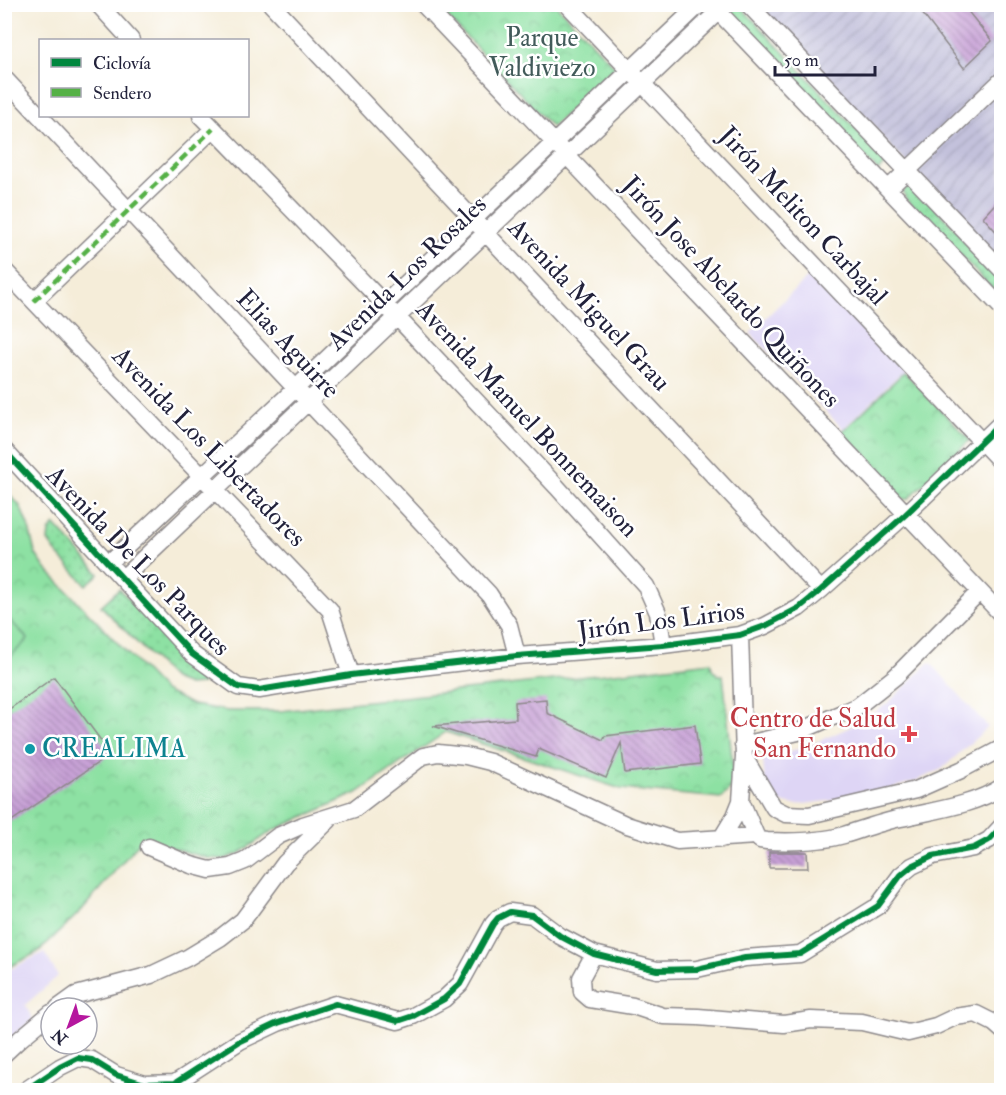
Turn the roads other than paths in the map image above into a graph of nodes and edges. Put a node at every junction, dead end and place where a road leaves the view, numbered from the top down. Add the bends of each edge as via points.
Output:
1 (98, 4) edge
2 (271, 4) edge
3 (423, 4) edge
4 (567, 4) edge
5 (700, 4) edge
6 (748, 4) edge
7 (718, 7) edge
8 (130, 39) edge
9 (631, 71) junction
10 (4, 78) edge
11 (1002, 80) edge
12 (643, 84) junction
13 (39, 116) edge
14 (40, 117) edge
15 (202, 117) edge
16 (213, 129) junction
17 (555, 142) junction
18 (567, 155) junction
19 (907, 171) junction
20 (888, 189) junction
21 (128, 211) junction
22 (474, 220) junction
23 (486, 233) junction
24 (4, 270) edge
25 (1002, 270) edge
26 (34, 301) junction
27 (384, 304) junction
28 (1002, 308) edge
29 (397, 317) junction
30 (295, 389) junction
31 (307, 402) junction
32 (1002, 422) edge
33 (981, 441) junction
34 (4, 450) edge
35 (1002, 463) edge
36 (202, 477) junction
37 (214, 490) junction
38 (905, 515) junction
39 (109, 563) junction
40 (123, 578) junction
41 (821, 590) junction
42 (979, 592) junction
43 (1002, 615) edge
44 (740, 635) junction
45 (663, 645) junction
46 (517, 656) junction
47 (351, 675) junction
48 (249, 690) joint
49 (1002, 748) edge
50 (743, 751) junction
51 (1002, 787) edge
52 (741, 801) junction
53 (332, 817) junction
54 (1002, 826) edge
55 (756, 836) junction
56 (721, 839) junction
57 (149, 847) dead end
58 (594, 954) junction
59 (75, 996) edge
60 (39, 1023) edge
61 (1002, 1030) edge
62 (4, 1054) edge
63 (26, 1090) edge

1 - 8 street
2 - 22 street, Avenida Miguel Grau
3 - 17 street, Jirón Jose Abelardo Quiñones
4 - 9 street, Jirón Meliton Carbajal
5 - 9 street, Avenida Los Rosales
6 - 19 street
7 - 12 street, Avenida Los Rosales
7 - 20 street
9 - 12 street, Jirón Meliton Carbajal
9 - 17 street, Avenida Los Rosales
10 - 13 street, Elias Aguirre
11 - 19 street
12 - 18 street, Avenida Los Rosales
12 - 33 street, Jirón Meliton Carbajal
14 - 21 street, Elias Aguirre
15 - 16 street, Avenida Manuel Bonnemaison
16 - 21 street
16 - 27 street, Avenida Manuel Bonnemaison
17 - 18 street, Jirón Jose Abelardo Quiñones
17 - 22 street, Avenida Los Rosales
18 - 23 street, Avenida Los Rosales
18 - 38 street, Jirón Jose Abelardo Quiñones
19 - 20 street
19 - 25 street
20 - 28 street
21 - 26 street
21 - 30 street, Elias Aguirre
22 - 23 street, Avenida Miguel Grau
22 - 27 street, Avenida Los Rosales
23 - 29 street, Avenida Los Rosales
23 - 41 street, Avenida Miguel Grau
24 - 26 street, Avenida Los Libertadores
26 - 36 street, Avenida Los Libertadores
27 - 29 street, Avenida Manuel Bonnemaison
27 - 30 street, Avenida Los Rosales
29 - 31 street, Avenida Los Rosales
29 - 45 street, Avenida Manuel Bonnemaison via 646,586 658,613
30 - 31 street, Elias Aguirre
30 - 36 street, Avenida Los Rosales
31 - 37 street, Avenida Los Rosales
31 - 46 street, Elias Aguirre via 489,594 509,625
32 - 33 street, Jirón Los Lirios
33 - 35 street, Jirón Meliton Carbajal
33 - 38 street, Jirón Los Lirios
34 - 39 street, Avenida De Los Parques
36 - 37 street, Avenida Los Libertadores
36 - 39 street, Avenida Los Rosales
37 - 40 street, Avenida Los Rosales
37 - 47 street, Avenida Los Libertadores via 330,610
38 - 41 street, Jirón Los Lirios
38 - 42 street, Jirón Jose Abelardo Quiñones
39 - 40 street, Avenida De Los Parques
40 - 48 street, Avenida De Los Parques via 192,654 227,681
41 - 44 street, Jirón Los Lirios via 800,608
42 - 43 street, Jirón Jose Abelardo Quiñones
42 - 50 street via 896,676 858,706
44 - 45 street, Jirón Los Lirios
44 - 50 street
45 - 46 street, Jirón Los Lirios
46 - 47 street, Jirón Los Lirios
47 - 48 street, Jirón Los Lirios
49 - 50 street via 916,790 809,815 786,814 774,808
50 - 52 street
51 - 55 street via 954,807 881,822 844,835 777,842
52 - 55 street
52 - 56 street
53 - 56 street via 354,809 423,756 438,753 490,762 637,829 677,841
53 - 57 street via 278,836 245,861 210,870
53 - 59 street via 285,863 243,920 220,938 151,975
54 - 58 street via 974,848 933,856 912,866 878,906 800,954 745,958 697,969 657,970
55 - 56 street
58 - 61 street via 581,978 582,992 590,999 663,1016 784,1024 811,1020 862,1022 908,1033 976,1014
58 - 63 street via 532,915 510,912 493,924 460,984 444,999 413,1016 398,1021 335,1004 240,1041 176,1083 145,1084 116,1075 92,1060 78,1058
60 - 62 street

